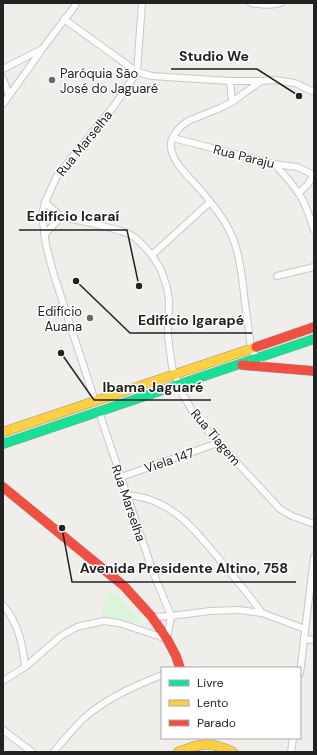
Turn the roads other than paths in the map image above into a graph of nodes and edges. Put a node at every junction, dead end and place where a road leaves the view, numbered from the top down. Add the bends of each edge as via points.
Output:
1 (142, 3) edge
2 (250, 3) edge
3 (282, 3) edge
4 (76, 4) edge
5 (64, 19) junction
6 (42, 49) junction
7 (3, 69) edge
8 (137, 72) junction
9 (3, 79) edge
10 (230, 81) junction
11 (261, 81) junction
12 (314, 92) edge
13 (9, 95) junction
14 (232, 102) junction
15 (3, 104) edge
16 (173, 138) junction
17 (274, 164) junction
18 (314, 175) edge
19 (299, 193) junction
20 (45, 202) junction
21 (210, 202) junction
22 (61, 217) junction
23 (314, 230) edge
24 (44, 235) junction
25 (152, 255) junction
26 (314, 267) edge
27 (277, 276) dead end
28 (314, 327) edge
29 (314, 339) edge
30 (251, 348) junction
31 (260, 362) junction
32 (314, 371) edge
33 (175, 374) junction
34 (179, 384) junction
35 (95, 401) junction
36 (98, 412) junction
37 (3, 432) edge
38 (218, 443) junction
39 (3, 444) edge
40 (121, 477) junction
41 (3, 487) edge
42 (127, 495) junction
43 (314, 524) edge
44 (314, 557) edge
45 (3, 605) edge
46 (262, 613) junction
47 (171, 616) junction
48 (152, 617) junction
49 (305, 629) junction
50 (167, 639) junction
51 (304, 639) junction
52 (314, 640) edge
53 (25, 667) junction
54 (180, 667) edge
55 (301, 667) edge
56 (161, 675) edge
57 (3, 681) edge
58 (3, 730) edge
59 (293, 739) edge
60 (203, 744) edge
61 (32, 752) edge
62 (54, 752) edge
63 (178, 752) edge
64 (232, 752) edge
65 (291, 752) edge

1 - 8 street, Rua Marselha
2 - 3 street
4 - 5 street
5 - 6 street
5 - 8 street
6 - 7 street
6 - 13 street
8 - 10 street via 152,76
8 - 20 street, Rua Marselha via 114,106 57,176
9 - 13 street
10 - 11 street
10 - 14 street
11 - 12 street via 295,82
11 - 14 street
13 - 15 street
14 - 16 street via 188,121 179,128
16 - 17 street, Rua Paraju
16 - 21 street via 170,145 177,163
17 - 18 street, Rua Paraju via 297,167
17 - 19 street
18 - 19 street
19 - 23 street
20 - 22 street
20 - 24 street, Rua Marselha via 42,215
21 - 25 street
21 - 30 street via 227,226 236,248
22 - 24 street
22 - 25 street, Rua Tiagem via 131,235
24 - 35 street, Rua Marselha via 53,272
25 - 33 street, Rua Tiagem via 167,287 168,336
26 - 27 street
28 - 30 main road
29 - 31 main road
30 - 31 street
30 - 33 main road
31 - 32 main road
31 - 34 main road via 239,364
33 - 34 street, Rua Tiagem
33 - 35 main road
34 - 36 main road
34 - 38 street, Rua Tiagem via 193,412
35 - 37 main road
36 - 39 main road
36 - 40 street, Rua Marselha
38 - 40 street, Viela 147
38 - 43 street, Rua Tiagem via 280,509
40 - 42 street, Rua Marselha
41 - 48 main road via 124,586
42 - 46 street via 158,503 184,519
42 - 47 street, Rua Marselha
44 - 49 street
45 - 53 street via 14,620 23,649
46 - 47 street via 219,610
46 - 49 street
47 - 48 street
47 - 50 street
48 - 50 main road
49 - 51 street
50 - 53 street via 119,623 90,624 77,627 61,636
50 - 54 main road
51 - 52 street
51 - 55 street
53 - 57 street
56 - 62 street via 112,698 92,712
58 - 61 street
59 - 65 street
60 - 63 main road
60 - 64 main road via 216,745

